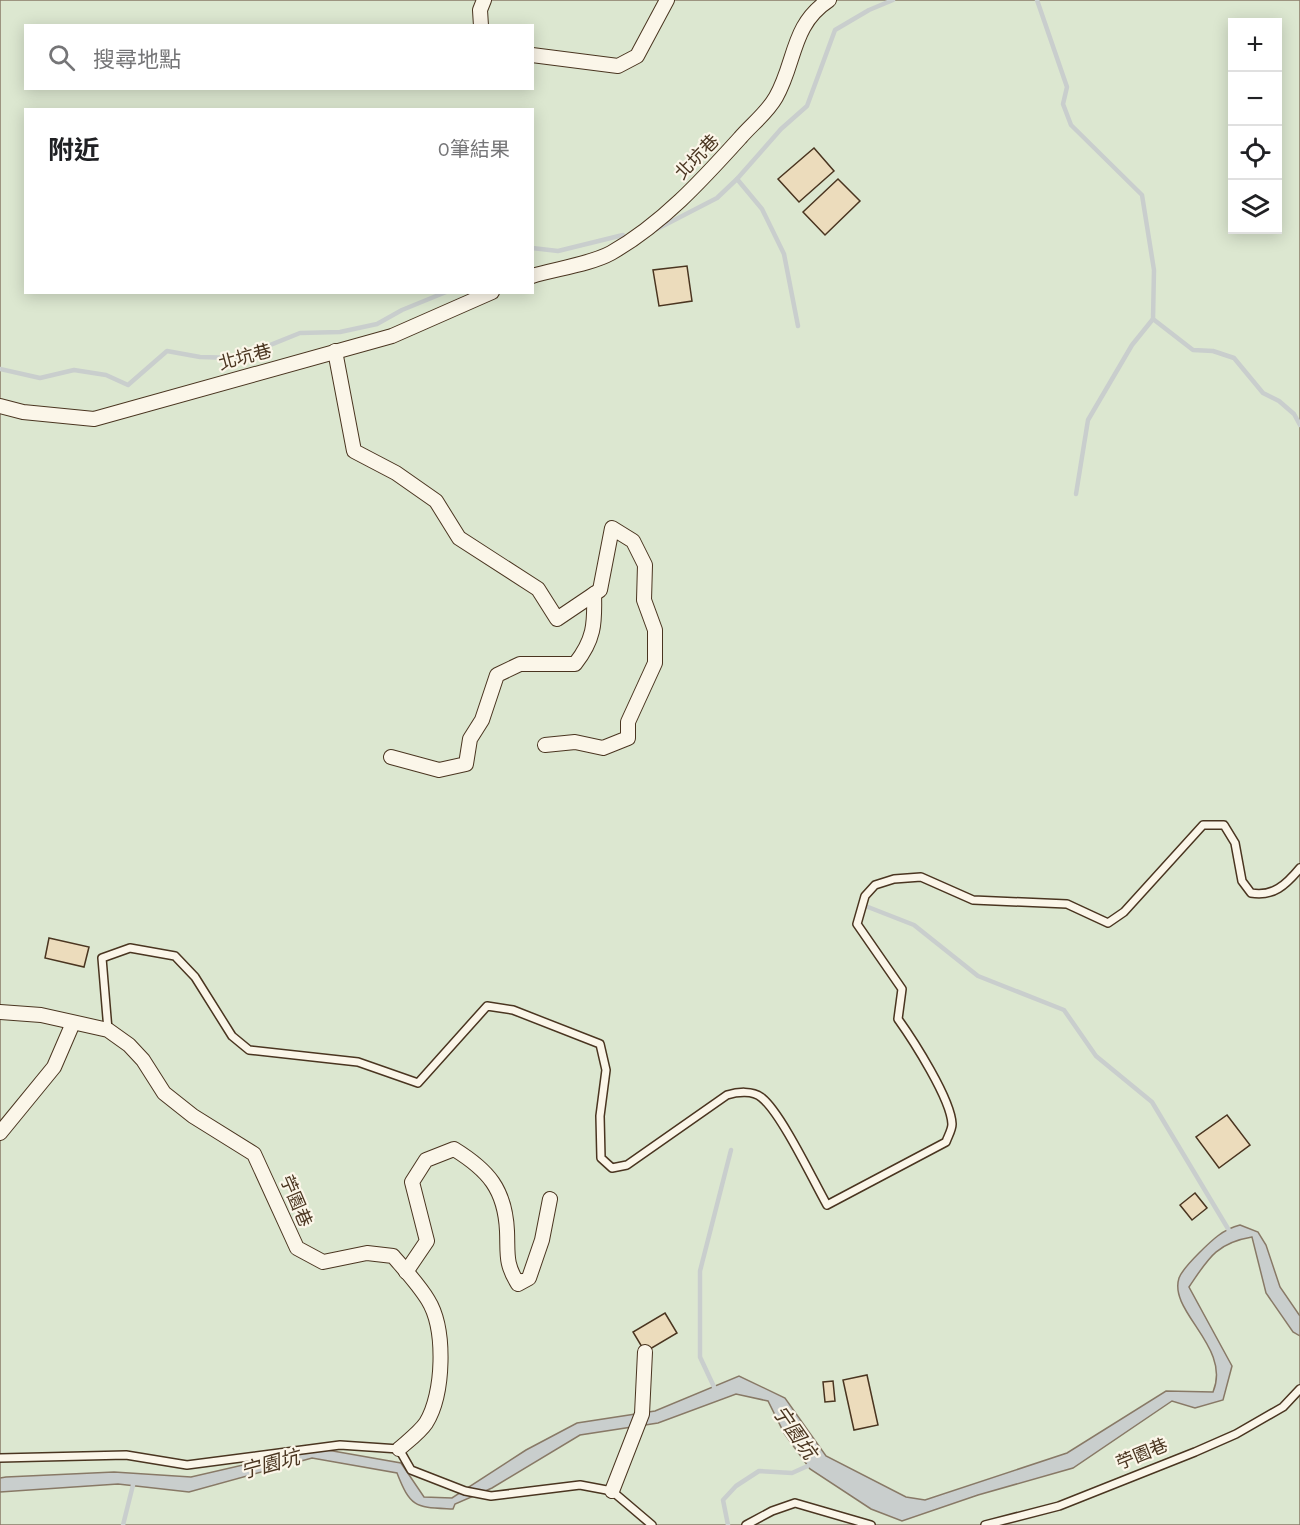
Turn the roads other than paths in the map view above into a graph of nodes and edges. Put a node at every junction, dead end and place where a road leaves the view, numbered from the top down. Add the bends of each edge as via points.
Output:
1 (484, 0) edge
2 (667, 0) edge
3 (829, 0) edge
4 (482, 24) edge
5 (534, 55) edge
6 (534, 275) edge
7 (488, 294) edge
8 (335, 351) junction
9 (0, 406) edge
10 (594, 594) junction
11 (545, 745) dead end
12 (391, 757) dead end
13 (1300, 868) edge
14 (0, 1012) edge
15 (73, 1023) junction
16 (108, 1030) junction
17 (0, 1133) edge
18 (550, 1199) dead end
19 (406, 1272) junction
20 (645, 1352) dead end
21 (1300, 1389) edge
22 (399, 1449) junction
23 (0, 1458) edge
24 (612, 1491) junction
25 (652, 1525) edge
26 (746, 1525) edge
27 (871, 1525) edge
28 (985, 1525) edge

1 - 4 street via 480,10
2 - 5 street via 637,56 618,66
3 - 6 street, 北坑巷 via 817,8 796,38 786,79 770,107 709,173 665,214 610,254
7 - 8 street, 北坑巷 via 393,336
8 - 9 street, 北坑巷 via 94,419
8 - 10 street via 354,451 396,473 436,501 459,538 538,589 557,619
10 - 11 street via 600,590 612,528 633,541 645,565 644,600 655,630 655,663 628,722 628,738 603,748 575,742
10 - 12 street via 595,619 589,647 575,664 520,664 497,675 482,720 470,739 466,764 439,770
13 - 16 lane via 1281,888 1264,895 1251,893 1242,881 1234,843 1224,825 1203,825 1124,912 1108,923 1066,904 973,900 921,877 875,885 865,896 857,924 902,989 898,1018 950,1111 953,1127 946,1142 827,1204 772,1110 761,1096 739,1091 727,1095 627,1165 612,1168 601,1158 600,1116 606,1070 600,1044 513,1011 487,1006 418,1083 358,1062 249,1050 232,1036 195,977 175,956 130,948 102,958
14 - 15 street, 苧園巷 via 41,1015
15 - 16 street, 苧園巷
15 - 17 street via 54,1067
16 - 19 street, 苧園巷 via 143,1060 164,1093 254,1154 297,1248 323,1262 368,1252 393,1256
18 - 19 street via 529,1278 518,1284 507,1267 502,1197 479,1164 454,1149 426,1160 412,1182 427,1241
19 - 22 street, 苧園巷 via 429,1302 438,1334 439,1390 426,1423
20 - 24 street via 642,1414
21 - 28 lane, 苧園巷 via 1283,1407 1195,1452 1059,1506
22 - 23 lane via 340,1444 187,1465 126,1455
22 - 24 lane via 411,1470 465,1491 491,1496 580,1485
24 - 25 lane
26 - 27 lane via 795,1503

